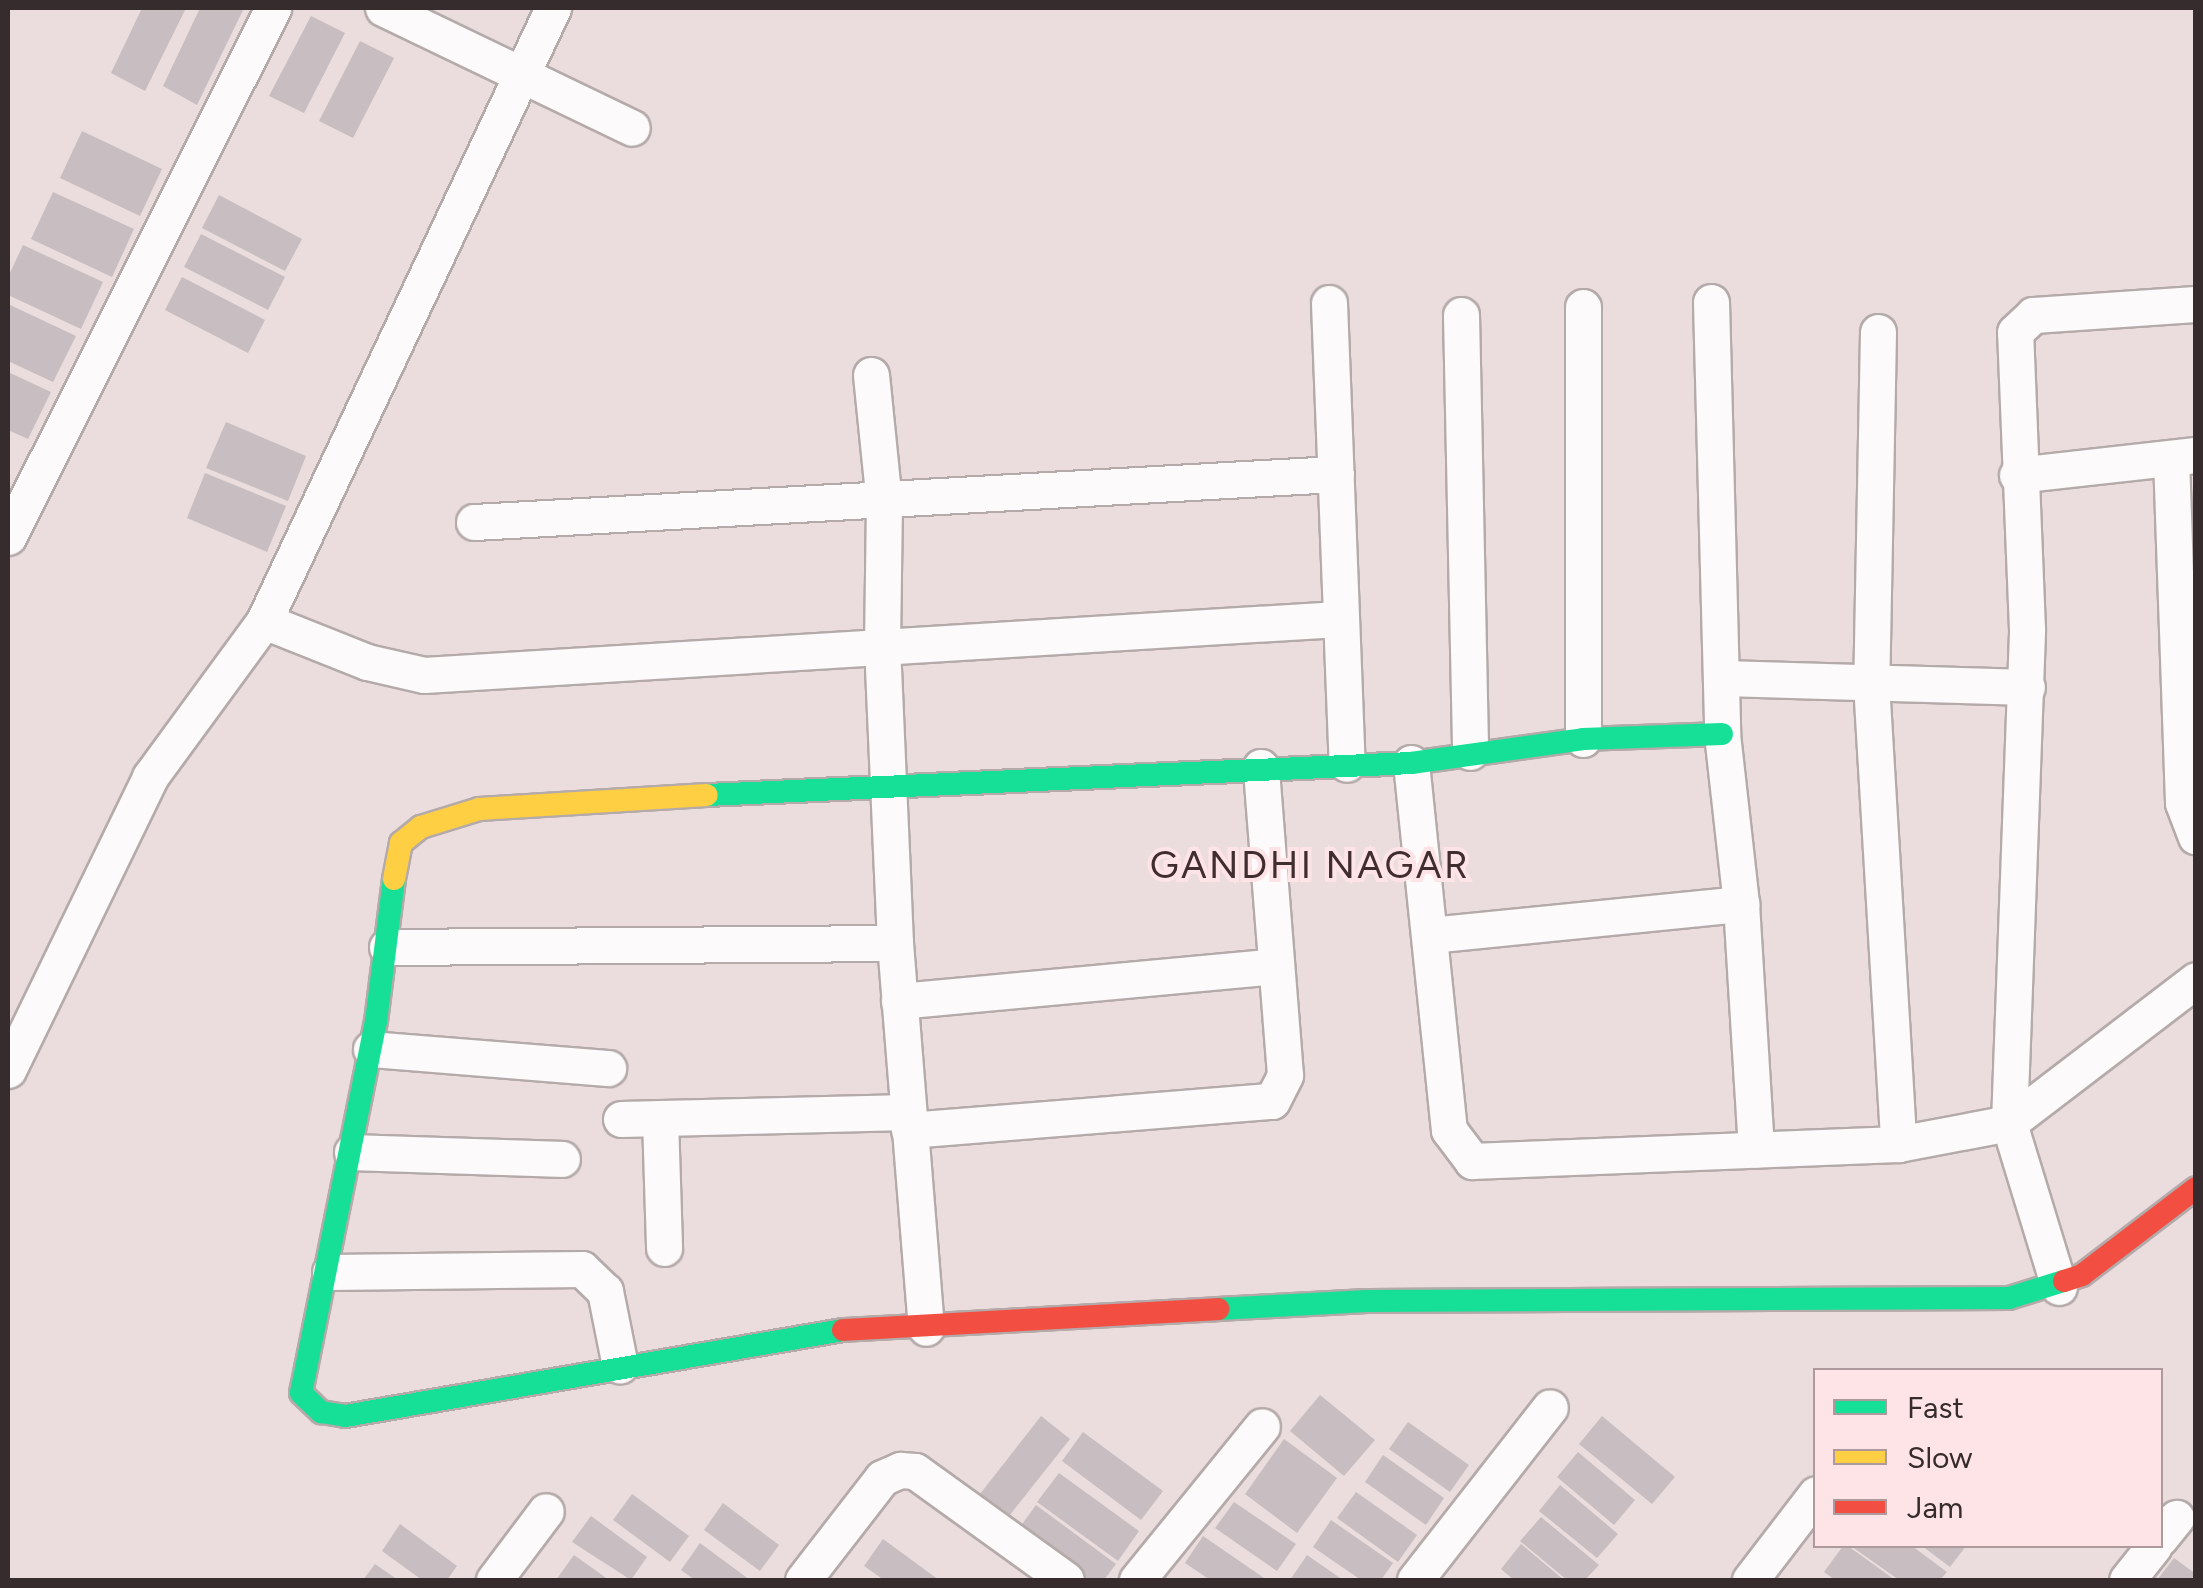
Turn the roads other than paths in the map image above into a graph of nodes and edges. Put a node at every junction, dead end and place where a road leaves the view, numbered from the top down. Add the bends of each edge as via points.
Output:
1 (273, 8) edge
2 (383, 8) edge
3 (553, 8) edge
4 (520, 74) junction
5 (632, 128) dead end
6 (1710, 302) dead end
7 (1329, 303) dead end
8 (2196, 304) edge
9 (1583, 307) dead end
10 (1461, 315) dead end
11 (1878, 332) dead end
12 (871, 375) dead end
13 (2183, 456) edge
14 (1336, 474) junction
15 (2017, 476) junction
16 (884, 502) junction
17 (474, 522) dead end
18 (8, 537) edge
19 (2186, 617) edge
20 (1338, 619) junction
21 (264, 621) junction
22 (882, 645) junction
23 (1724, 678) junction
24 (1871, 683) junction
25 (2027, 687) junction
26 (1722, 734) junction
27 (1583, 738) junction
28 (1470, 752) junction
29 (1411, 763) junction
30 (1347, 764) junction
31 (1261, 766) junction
32 (887, 784) junction
33 (2196, 837) edge
34 (1741, 904) junction
35 (1430, 935) junction
36 (894, 943) junction
37 (388, 947) junction
38 (1274, 966) junction
39 (2196, 980) edge
40 (899, 1001) junction
41 (371, 1049) junction
42 (608, 1068) dead end
43 (8, 1070) edge
44 (660, 1118) junction
45 (621, 1119) dead end
46 (908, 1121) junction
47 (2009, 1124) junction
48 (1898, 1144) junction
49 (1756, 1150) junction
50 (352, 1152) junction
51 (562, 1159) dead end
52 (2196, 1188) edge
53 (664, 1248) dead end
54 (330, 1272) junction
55 (2059, 1287) junction
56 (926, 1328) junction
57 (620, 1366) junction
58 (1550, 1407) dead end
59 (1262, 1426) dead end
60 (1813, 1498) edge
61 (546, 1511) dead end
62 (2153, 1548) edge
63 (494, 1580) edge
64 (803, 1580) edge
65 (1066, 1580) edge
66 (1138, 1580) edge
67 (1415, 1580) edge
68 (1750, 1580) edge
69 (2128, 1580) edge

1 - 18 street
2 - 4 street
3 - 4 street
4 - 5 street
4 - 21 street
6 - 23 street
7 - 14 street
8 - 15 street via 2024,320 2014,349
9 - 27 street
10 - 28 street
11 - 24 street
12 - 16 street
13 - 15 street
13 - 19 street
14 - 16 street
14 - 20 street
15 - 25 street
16 - 17 street
16 - 22 street
19 - 33 street via 2183,803
20 - 22 street
20 - 30 street
21 - 22 street via 367,662 424,675
21 - 43 street via 150,777
22 - 32 street
23 - 24 street
23 - 26 street
24 - 25 street
24 - 48 street
25 - 47 street
26 - 27 street
26 - 34 street
27 - 28 street
28 - 29 street
29 - 30 street
29 - 35 street
30 - 31 street
31 - 32 street
31 - 38 street
32 - 36 street
32 - 37 street via 479,809 421,826 401,843
34 - 35 street
34 - 49 street
35 - 49 street via 1449,1130 1472,1162
36 - 37 street
36 - 40 street
37 - 41 street
38 - 40 street
38 - 46 street via 1286,1075 1272,1101
39 - 47 street
40 - 46 street
41 - 42 street
41 - 50 street
44 - 45 street
44 - 46 street
44 - 53 street
46 - 56 street
47 - 48 street
47 - 55 street
48 - 49 street
50 - 51 street
50 - 54 street
52 - 55 street
54 - 57 street via 582,1269 605,1291
54 - 57 street via 302,1393 321,1412 346,1416
55 - 56 street via 1974,1299 1367,1301
56 - 57 street via 814,1332
58 - 67 street
59 - 66 street
60 - 68 street
61 - 63 street
62 - 69 street
64 - 65 street via 882,1478 900,1470 915,1471

